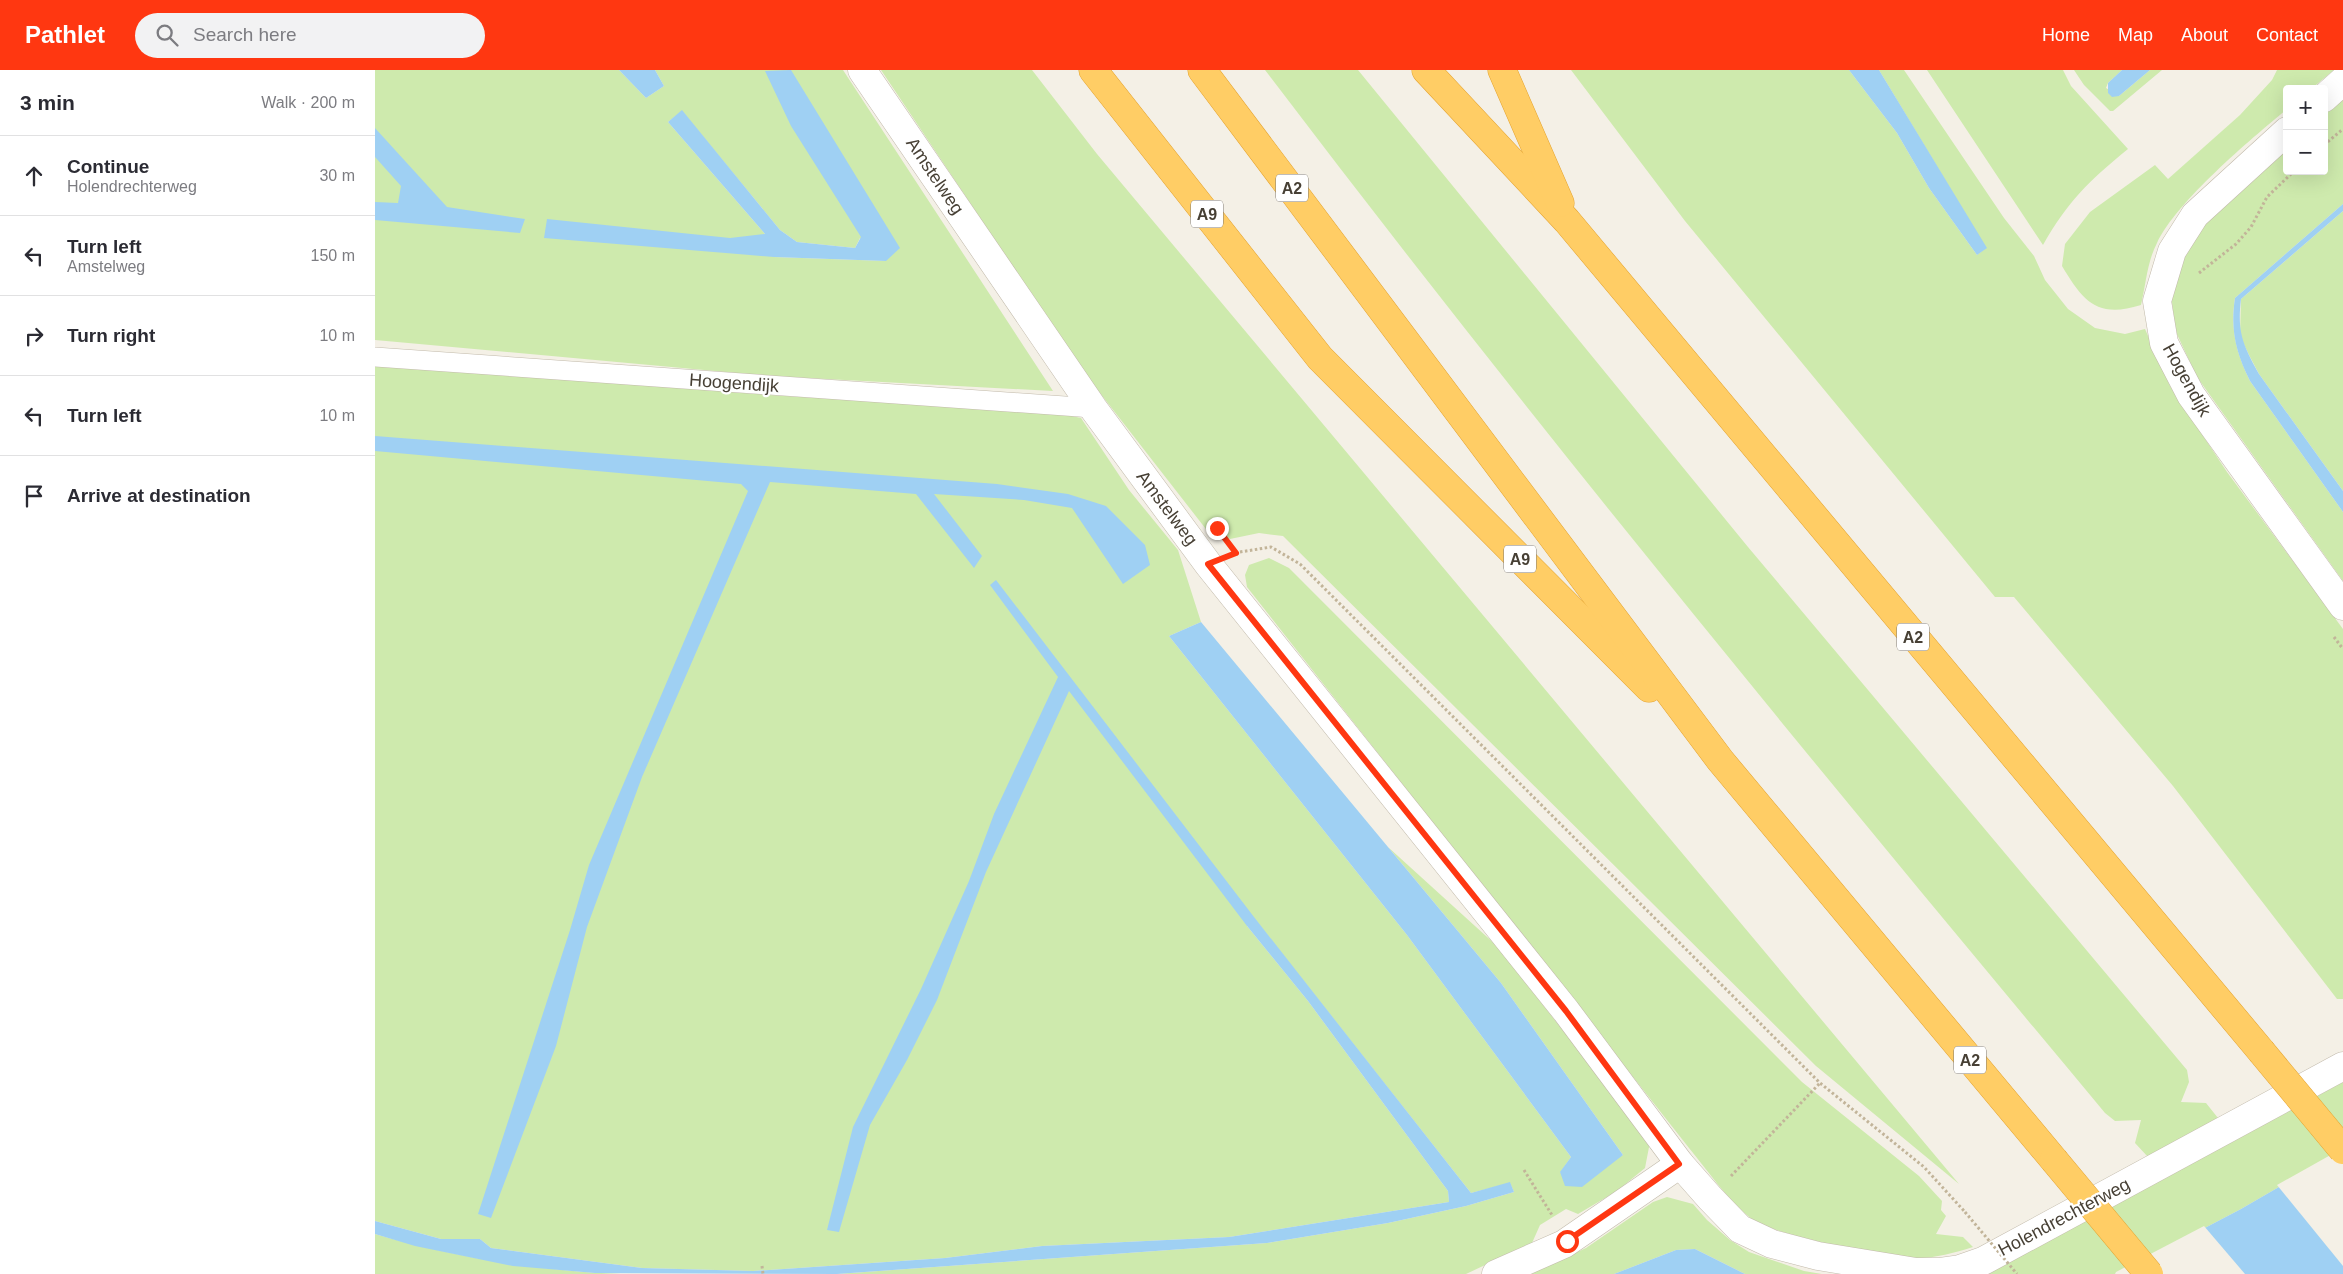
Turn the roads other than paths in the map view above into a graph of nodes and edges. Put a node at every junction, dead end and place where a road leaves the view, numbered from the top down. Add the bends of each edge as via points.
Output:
1 (862, 70) edge
2 (1093, 70) edge
3 (1202, 70) edge
4 (1426, 70) edge
5 (1502, 70) edge
6 (2343, 82) edge
7 (2328, 95) edge
8 (2283, 135) edge
9 (1567, 221) junction
10 (375, 357) edge
11 (1093, 408) junction
12 (2343, 606) edge
13 (1720, 760) junction
14 (2343, 1066) edge
15 (2343, 1150) edge
16 (1679, 1164) junction
17 (1496, 1274) edge
18 (2149, 1274) edge

1 - 11 street, Amstelweg
2 - 13 highway, A9 via 1320,358
3 - 13 highway, A2
4 - 9 highway, A2
5 - 9 highway, A2
6 - 7 street
8 - 12 street, Hogendijk via 2195,215 2172,251 2157,301 2164,344 2191,396
9 - 15 highway, A2, bridge
10 - 11 lane, Hoogendijk
11 - 16 street, Amstelweg via 1208,564 1566,1011
13 - 18 highway, A2, bridge
14 - 16 street, Holendrechterweg via 1983,1261 1939,1272 1864,1265 1772,1244 1740,1229
16 - 17 street via 1567,1241

